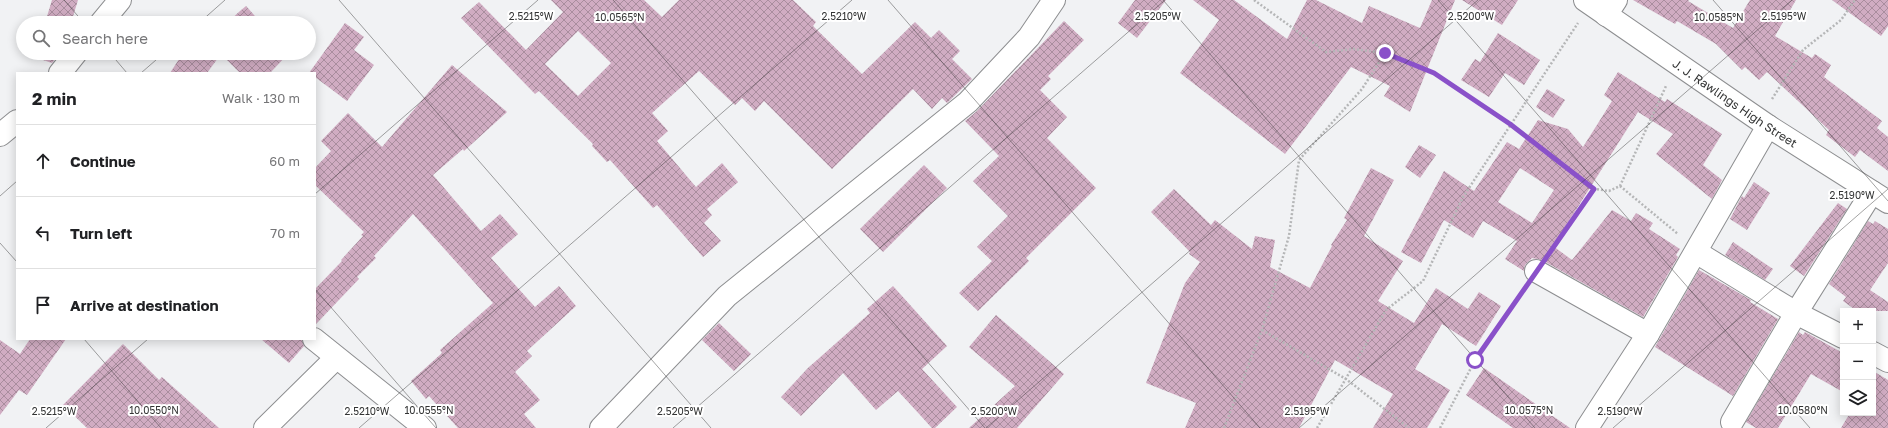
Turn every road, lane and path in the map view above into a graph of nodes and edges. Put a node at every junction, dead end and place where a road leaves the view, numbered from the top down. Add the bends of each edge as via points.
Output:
1 (120, 0) edge
2 (1054, 0) edge
3 (1254, 0) edge
4 (1855, 0) edge
5 (1599, 5) edge
6 (107, 16) edge
7 (1385, 53) junction
8 (70, 60) edge
9 (1677, 64) junction
10 (61, 72) edge
11 (16, 123) edge
12 (1763, 123) junction
13 (1510, 124) junction
14 (0, 135) edge
15 (1620, 186) junction
16 (1594, 189) junction
17 (1880, 197) edge
18 (1696, 252) junction
19 (1536, 271) junction
20 (1796, 313) junction
21 (1262, 330) junction
22 (1648, 334) junction
23 (1840, 335) edge
24 (315, 340) edge
25 (1876, 355) edge
26 (336, 358) junction
27 (1888, 361) edge
28 (1346, 379) junction
29 (1732, 422) dead end
30 (265, 428) edge
31 (425, 428) edge
32 (601, 428) edge
33 (1224, 428) edge
34 (1317, 428) edge
35 (1409, 428) edge
36 (1440, 428) edge
37 (1587, 428) edge

1 - 6 street
2 - 32 street via 1030,37 968,102 727,296
3 - 7 path via 1326,52 1354,48
4 - 12 path via 1841,20 1803,50
5 - 9 street, J. J. Rawlings High Street
5 - 13 path
7 - 13 path via 1434,73
7 - 21 path via 1362,89 1299,160 1289,236
8 - 10 street
9 - 12 street, J. J. Rawlings High Street
9 - 15 path
11 - 14 street
12 - 17 street, J. J. Rawlings High Street
12 - 18 street
13 - 16 path
13 - 28 path via 1463,197 1422,281 1386,310
15 - 16 path via 1609,191
15 - 18 path via 1666,223
16 - 19 path
17 - 20 street
18 - 20 street
18 - 22 street
19 - 22 street
19 - 36 path via 1475,360
20 - 23 street
20 - 29 street
21 - 28 path
21 - 33 path
22 - 37 street
24 - 26 street
25 - 27 street
26 - 30 street
26 - 31 street
28 - 34 path
28 - 35 path

